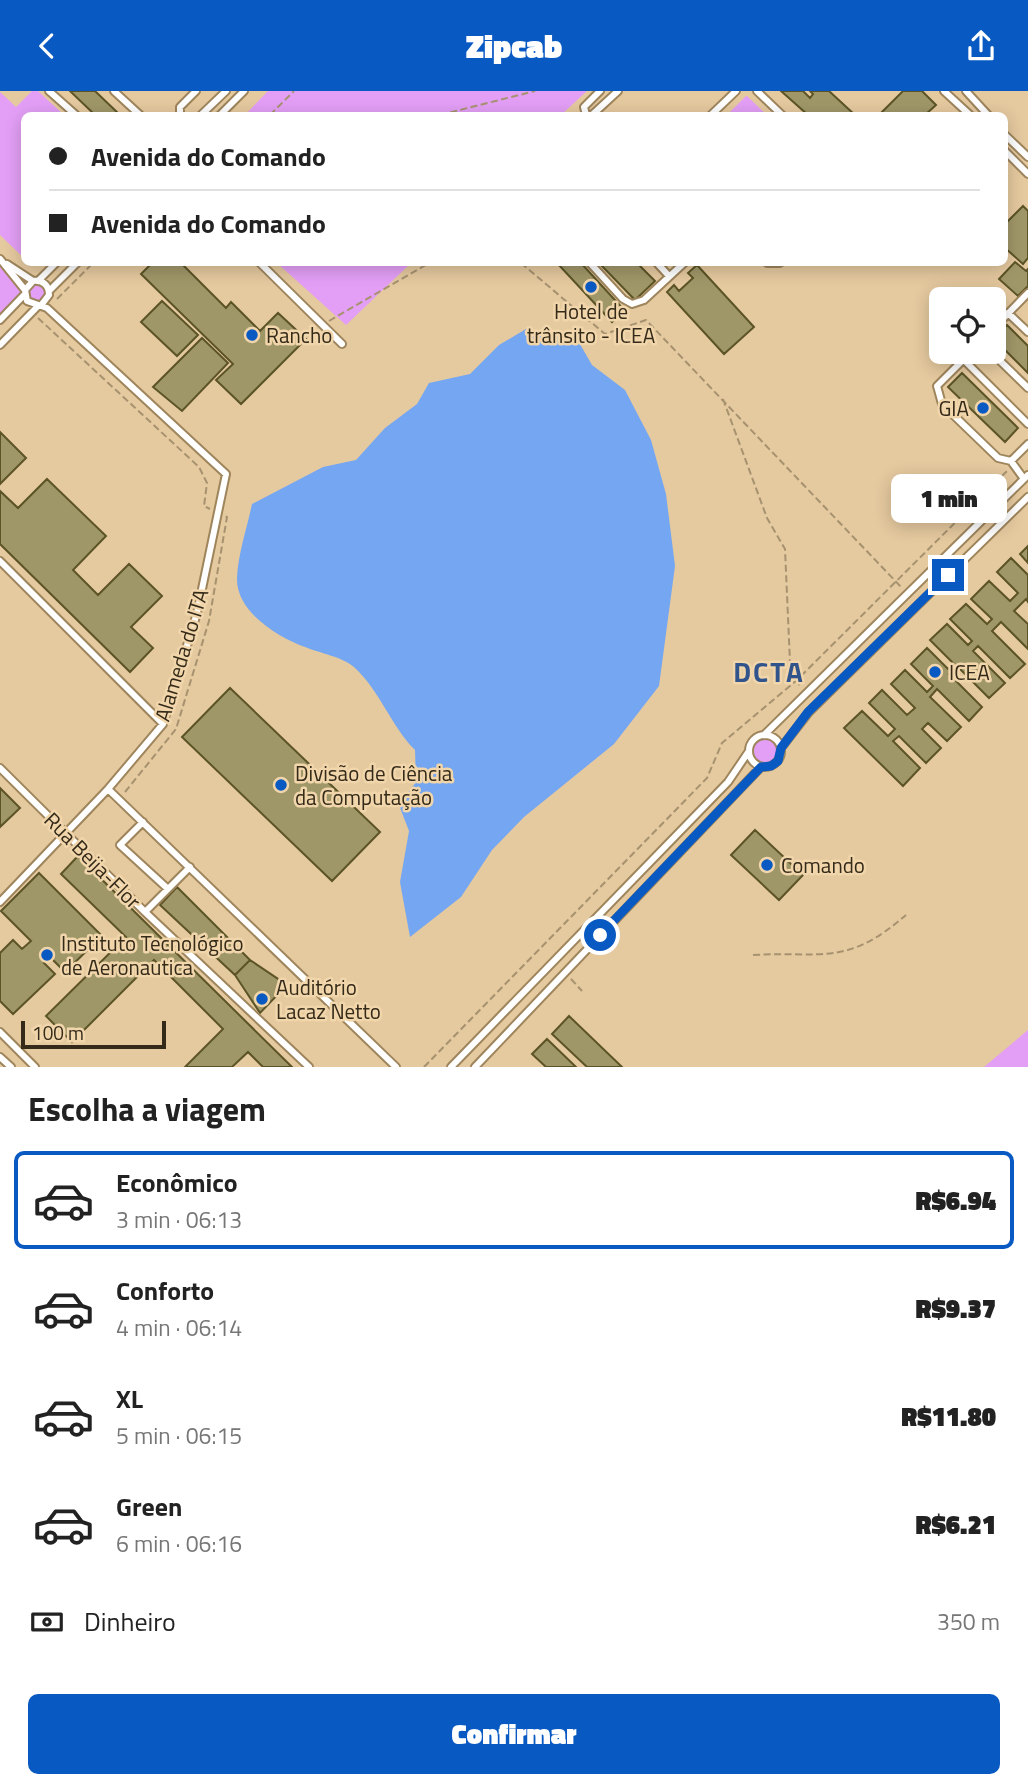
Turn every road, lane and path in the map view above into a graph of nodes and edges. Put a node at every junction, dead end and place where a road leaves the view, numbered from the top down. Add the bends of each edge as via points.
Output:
1 (49, 91) edge
2 (114, 91) edge
3 (196, 91) edge
4 (226, 91) edge
5 (243, 91) edge
6 (294, 91) edge
7 (535, 91) edge
8 (600, 91) edge
9 (618, 91) edge
10 (736, 91) edge
11 (757, 91) edge
12 (944, 91) edge
13 (965, 91) edge
14 (954, 100) junction
15 (73, 112) edge
16 (137, 112) edge
17 (180, 112) edge
18 (204, 112) edge
19 (223, 112) edge
20 (273, 112) edge
21 (452, 112) edge
22 (585, 112) edge
23 (595, 112) edge
24 (714, 112) edge
25 (779, 112) edge
26 (967, 112) edge
27 (985, 112) edge
28 (1008, 139) edge
29 (1008, 154) edge
30 (1028, 157) edge
31 (1028, 174) edge
32 (1, 260) edge
33 (52, 266) edge
34 (74, 266) edge
35 (90, 266) edge
36 (263, 266) edge
37 (424, 266) edge
38 (525, 266) edge
39 (593, 266) edge
40 (660, 266) edge
41 (681, 266) edge
42 (669, 276) junction
43 (35, 281) junction
44 (49, 291) junction
45 (25, 292) junction
46 (1028, 293) edge
47 (43, 306) junction
48 (1008, 313) joint
49 (0, 320) edge
50 (322, 325) junction
51 (1028, 332) edge
52 (342, 344) dead end
53 (0, 345) edge
54 (958, 364) edge
55 (968, 364) edge
56 (1003, 364) edge
57 (1028, 388) edge
58 (722, 398) junction
59 (1028, 424) edge
60 (1028, 444) edge
61 (1012, 463) junction
62 (1026, 477) edge
63 (1028, 497) edge
64 (218, 514) junction
65 (0, 561) edge
66 (897, 582) junction
67 (908, 594) junction
68 (797, 680) junction
69 (804, 697) junction
70 (163, 724) junction
71 (764, 735) junction
72 (781, 748) junction
73 (749, 751) junction
74 (761, 767) junction
75 (0, 768) edge
76 (108, 789) junction
77 (118, 799) junction
78 (143, 822) junction
79 (66, 834) junction
80 (190, 867) junction
81 (168, 889) junction
82 (0, 902) edge
83 (145, 912) junction
84 (906, 915) dead end
85 (753, 955) dead end
86 (564, 973) junction
87 (582, 991) dead end
88 (0, 1032) edge
89 (0, 1056) edge
90 (11, 1067) edge
91 (35, 1067) edge
92 (309, 1067) edge
93 (396, 1067) edge
94 (424, 1067) edge
95 (451, 1067) edge
96 (475, 1067) edge

1 - 15 lane
2 - 16 lane
3 - 17 lane
4 - 18 lane
5 - 19 lane
6 - 20 path
7 - 21 path
8 - 22 lane via 584,107
9 - 23 lane
10 - 24 lane
11 - 25 lane
12 - 14 lane
13 - 14 lane
13 - 27 lane
14 - 26 lane
28 - 30 lane
29 - 31 lane
32 - 43 lane
32 - 45 lane
33 - 43 lane
34 - 44 lane
35 - 47 path
36 - 50 lane
37 - 50 path
38 - 58 path via 605,334 646,320
39 - 42 lane via 632,304
40 - 42 lane
41 - 42 lane
43 - 44 lane via 46,284
43 - 45 lane
44 - 47 lane
45 - 47 lane via 27,302
45 - 49 lane
46 - 48 lane
47 - 53 lane
47 - 64 lane, Alameda do ITA via 226,474
47 - 64 path via 38,319 199,467 207,483 204,506
48 - 51 lane
50 - 52 lane
54 - 61 lane via 937,386 942,404 998,458
55 - 59 lane
56 - 57 lane
58 - 66 path
58 - 68 path via 767,518 785,549 790,662
60 - 61 lane
61 - 62 lane
61 - 66 path
62 - 67 lane
63 - 72 lane via 808,712
64 - 70 lane, Alameda do ITA via 197,613
64 - 77 path via 227,517 209,621 176,729
65 - 70 lane
66 - 67 path
66 - 68 path
67 - 69 lane
68 - 69 path
68 - 94 path via 722,743 707,778
69 - 71 lane
70 - 76 lane, Alameda do ITA
71 - 72 lane via 773,737
71 - 73 lane via 752,742
72 - 74 lane via 774,764
73 - 74 lane via 752,761
73 - 95 lane via 728,782
74 - 86 lane
75 - 79 lane, Rua Beija-Flor
76 - 77 lane
76 - 79 lane, Alameda do ITA
77 - 78 lane
78 - 80 lane
78 - 81 lane via 120,845
79 - 82 lane, Alameda do ITA
79 - 83 lane, Rua Beija-Flor
80 - 81 lane
80 - 93 lane
81 - 83 lane
83 - 92 lane, Rua Beija-Flor
84 - 85 path via 873,940 838,953
86 - 87 path
86 - 96 lane
88 - 91 lane
89 - 90 lane

